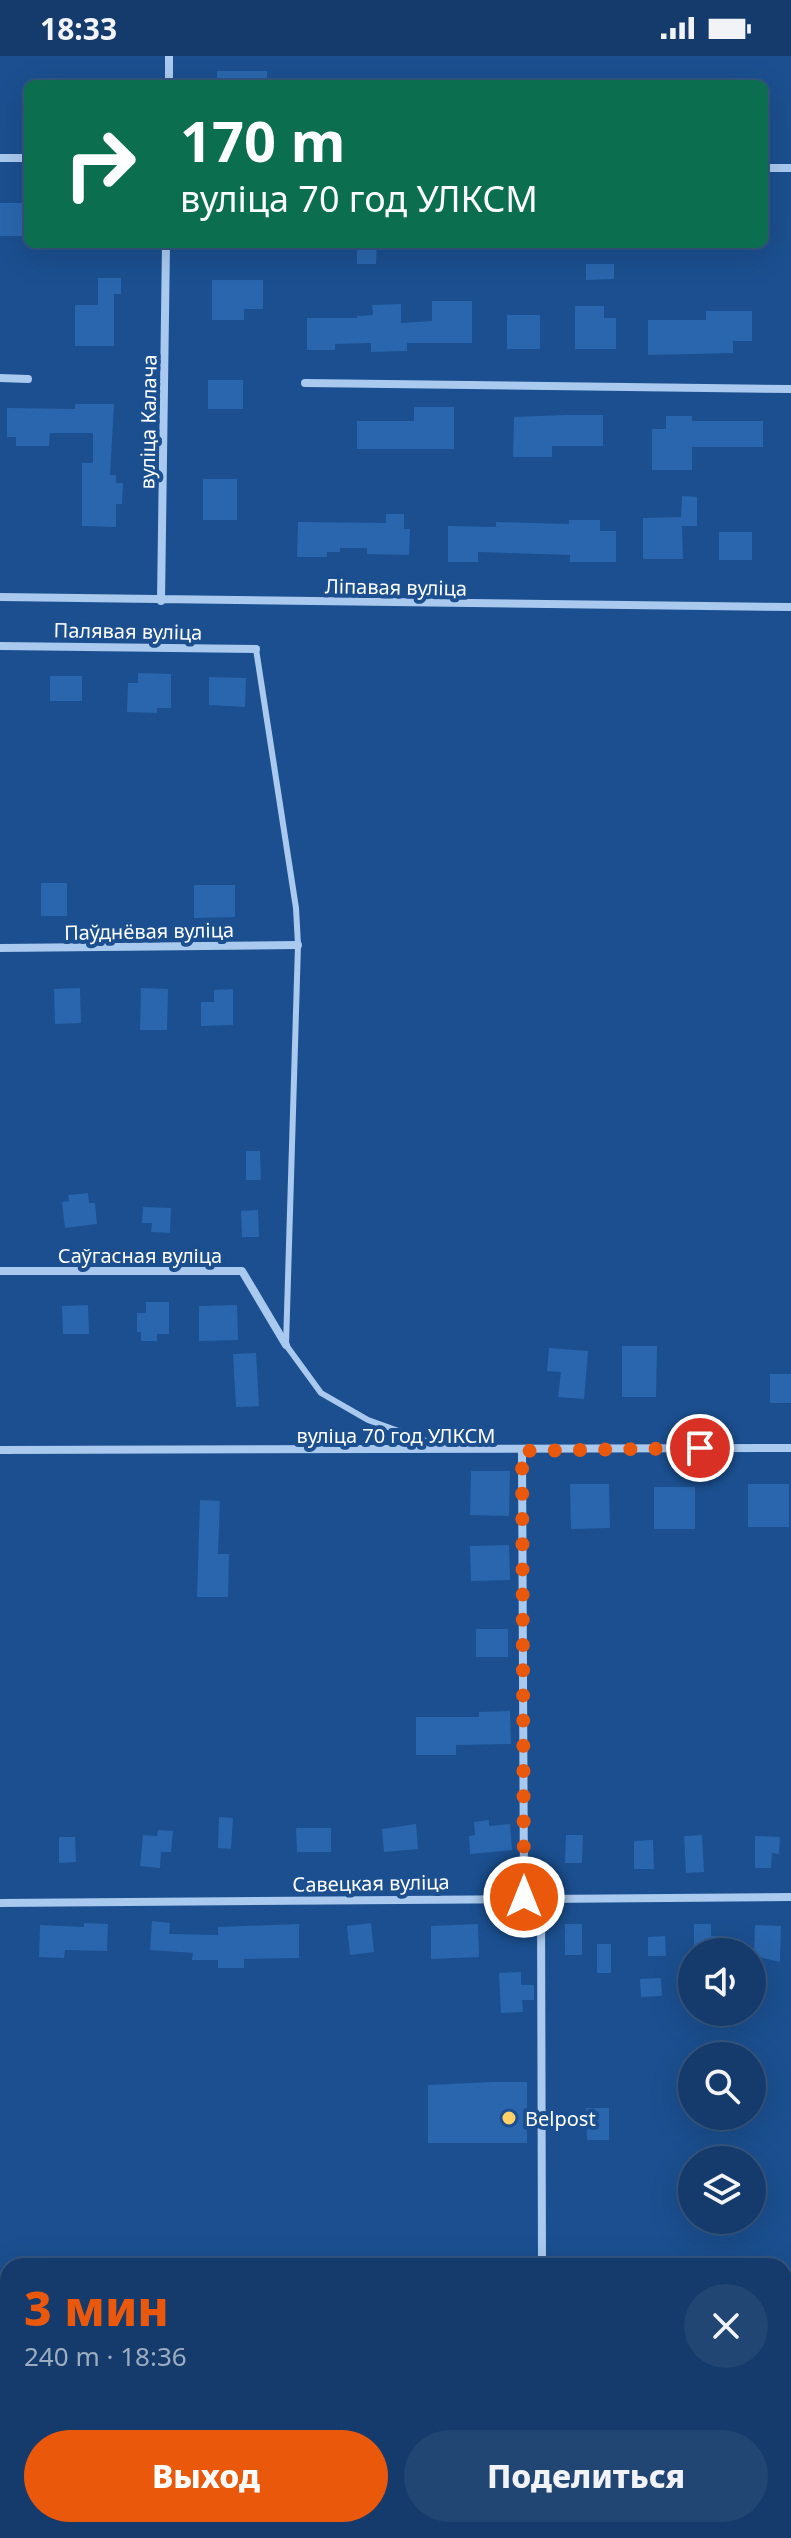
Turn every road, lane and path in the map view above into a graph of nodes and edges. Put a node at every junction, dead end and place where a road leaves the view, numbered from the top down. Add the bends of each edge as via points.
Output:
1 (169, 56) edge
2 (169, 80) edge
3 (0, 158) edge
4 (24, 158) edge
5 (768, 168) edge
6 (791, 168) edge
7 (166, 248) edge
8 (0, 378) edge
9 (28, 379) dead end
10 (305, 383) dead end
11 (791, 389) edge
12 (0, 597) edge
13 (161, 601) junction
14 (791, 607) edge
15 (0, 646) edge
16 (256, 649) joint
17 (298, 945) junction
18 (0, 948) edge
19 (0, 1271) edge
20 (286, 1345) junction
21 (791, 1448) edge
22 (0, 1450) edge
23 (456, 1451) junction
24 (522, 1451) junction
25 (541, 1896) junction
26 (524, 1897) junction
27 (791, 1897) edge
28 (0, 1903) edge
29 (542, 2258) edge

1 - 2 street
3 - 4 street
5 - 6 street
7 - 13 street, вуліца Калача
8 - 9 street
10 - 11 street
12 - 13 street, Ліпавая вуліца
13 - 14 street, Ліпавая вуліца
15 - 16 street, Палявая вуліца
16 - 17 lane
17 - 18 street, Паўднёвая вуліца
17 - 20 lane
19 - 20 street, Саўгасная вуліца via 242,1271
20 - 23 lane via 321,1393 368,1420
21 - 24 street, вуліца 70 год УЛКСМ
22 - 23 street, вуліца 70 год УЛКСМ
23 - 24 street, вуліца 70 год УЛКСМ
24 - 26 street
25 - 26 street, Савецкая вуліца
25 - 27 street, Савецкая вуліца
25 - 29 street
26 - 28 street, Савецкая вуліца

